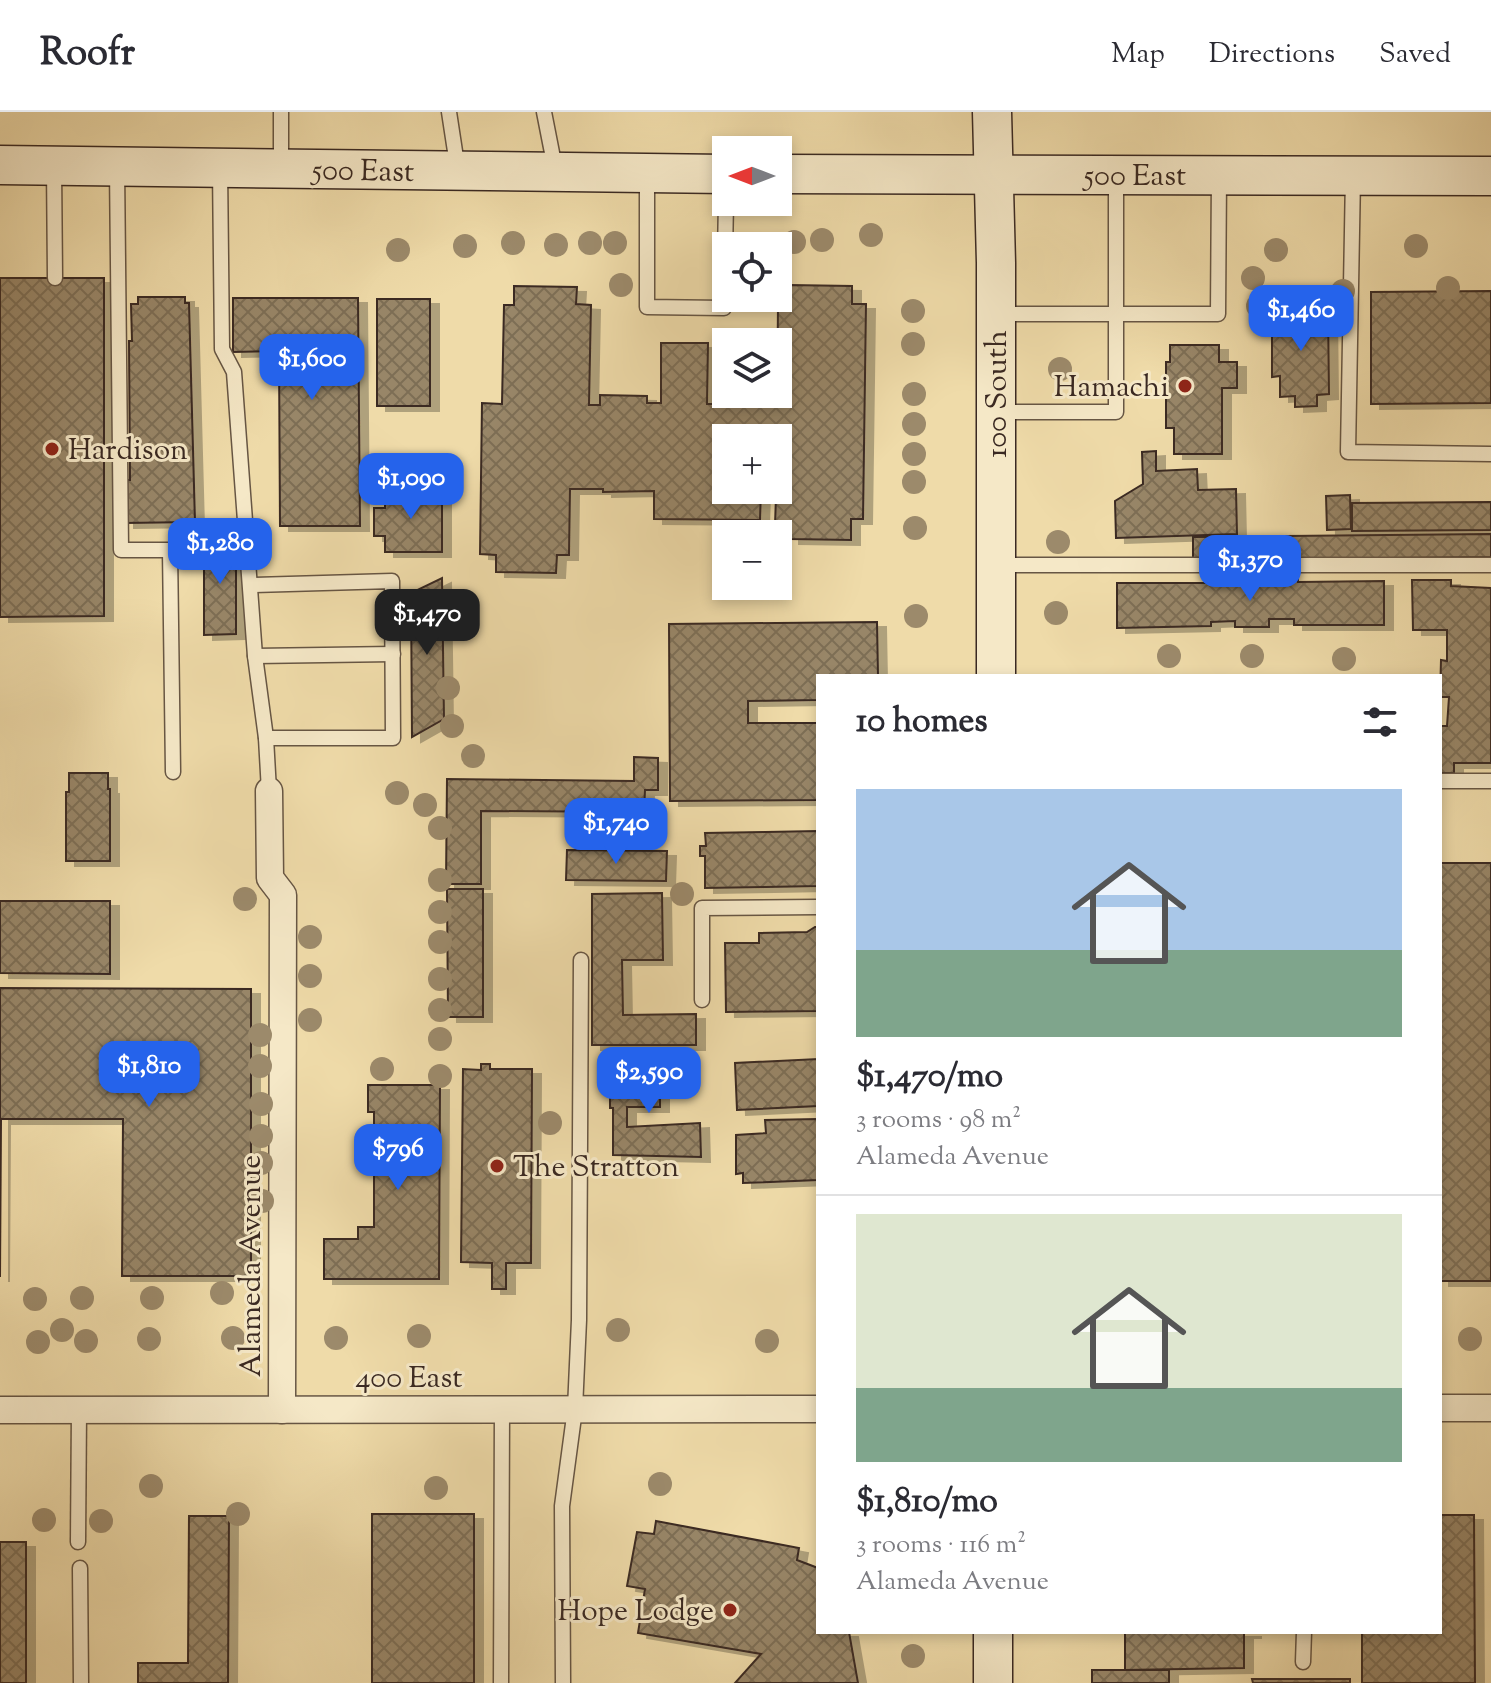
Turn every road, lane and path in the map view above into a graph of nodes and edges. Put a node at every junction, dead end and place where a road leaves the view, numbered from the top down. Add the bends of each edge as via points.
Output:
1 (281, 112) edge
2 (449, 112) edge
3 (544, 112) edge
4 (992, 112) edge
5 (0, 165) edge
6 (54, 166) junction
7 (117, 166) junction
8 (220, 168) junction
9 (281, 169) junction
10 (458, 171) junction
11 (556, 173) junction
12 (647, 174) junction
13 (712, 174) edge
14 (792, 174) edge
15 (992, 175) junction
16 (1116, 175) junction
17 (1219, 175) junction
18 (1353, 176) junction
19 (1491, 176) edge
20 (726, 216) edge
21 (55, 278) dead end
22 (1116, 313) junction
23 (996, 314) junction
24 (996, 412) junction
25 (1491, 454) edge
26 (996, 565) junction
27 (1491, 565) edge
28 (251, 585) junction
29 (393, 654) junction
30 (255, 656) junction
31 (996, 674) edge
32 (266, 738) junction
33 (173, 772) dead end
34 (1442, 781) edge
35 (1491, 781) edge
36 (269, 791) joint
37 (816, 907) edge
38 (581, 960) dead end
39 (702, 1000) dead end
40 (1442, 1408) edge
41 (1491, 1408) edge
42 (502, 1409) junction
43 (575, 1409) junction
44 (816, 1409) edge
45 (0, 1410) edge
46 (79, 1410) junction
47 (282, 1410) junction
48 (78, 1542) dead end
49 (80, 1568) dead end
50 (993, 1634) edge
51 (1304, 1634) edge
52 (1303, 1662) dead end
53 (81, 1683) edge
54 (501, 1683) edge
55 (563, 1683) edge
56 (993, 1683) edge

1 - 9 lane
2 - 10 lane
3 - 11 lane
4 - 15 street, 100 South
5 - 6 street, 500 East
6 - 7 street, 500 East
6 - 21 lane
7 - 8 street, 500 East
7 - 33 lane via 121,550 170,550
8 - 9 street, 500 East
8 - 28 lane via 222,349 234,372
9 - 10 street, 500 East
10 - 11 street, 500 East
11 - 12 street, 500 East
12 - 13 street, 500 East
12 - 20 lane via 647,307 724,308
14 - 15 street, 500 East
15 - 16 street, 500 East
15 - 23 street, 100 South
16 - 17 street, 500 East
16 - 22 lane
17 - 18 street, 500 East
17 - 22 lane via 1218,314
18 - 19 street, 500 East
18 - 25 lane via 1348,452
22 - 23 lane
22 - 24 lane via 1116,412
23 - 24 street, 100 South
24 - 26 street, 100 South
26 - 27 lane
26 - 31 street, 100 South
28 - 29 lane via 392,581
28 - 30 lane
29 - 30 lane
29 - 32 lane via 393,738
30 - 32 lane
32 - 36 lane
34 - 35 lane
36 - 47 street, Alameda Avenue via 270,878 283,895
37 - 39 lane via 702,908
38 - 43 lane
40 - 41 street
42 - 43 street, 400 East
42 - 47 street, 400 East
42 - 54 lane
43 - 44 street, 400 East
43 - 55 lane via 562,1506
45 - 46 street, 400 East
46 - 47 street, 400 East
46 - 48 lane
49 - 53 lane
50 - 56 street
51 - 52 lane

